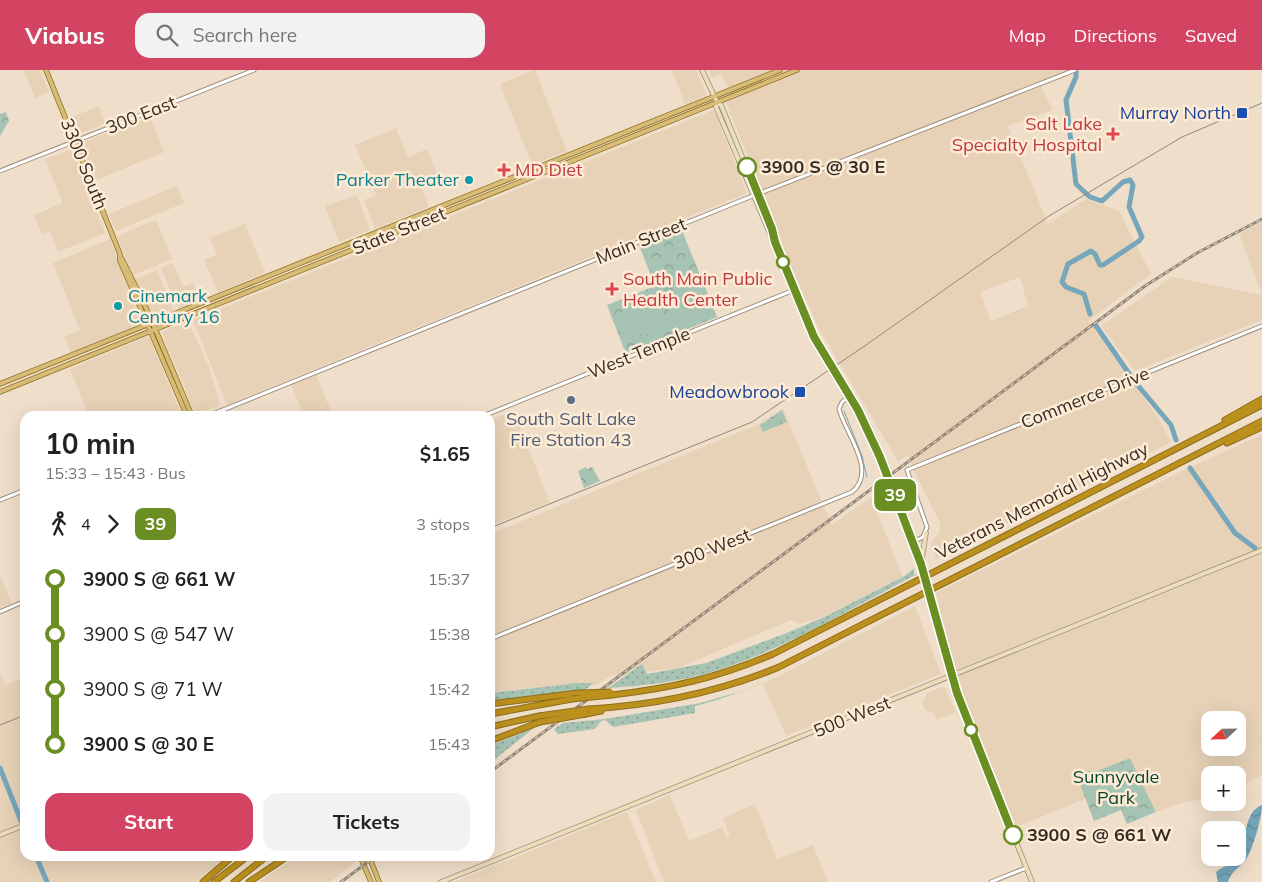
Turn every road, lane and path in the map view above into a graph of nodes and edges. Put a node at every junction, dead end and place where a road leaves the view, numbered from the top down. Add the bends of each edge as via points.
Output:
1 (46, 70) edge
2 (254, 70) edge
3 (702, 70) edge
4 (780, 70) edge
5 (797, 70) edge
6 (1075, 70) edge
7 (714, 96) junction
8 (717, 102) junction
9 (75, 142) junction
10 (0, 171) edge
11 (756, 195) junction
12 (794, 290) junction
13 (151, 324) junction
14 (1262, 326) edge
15 (154, 330) junction
16 (0, 384) edge
17 (0, 392) edge
18 (850, 397) junction
19 (1262, 399) edge
20 (1262, 405) edge
21 (185, 411) edge
22 (190, 411) edge
23 (220, 411) edge
24 (495, 411) edge
25 (1262, 421) edge
26 (1262, 428) edge
27 (1177, 447) junction
28 (1185, 461) junction
29 (20, 492) edge
30 (0, 500) edge
31 (926, 533) junction
32 (913, 542) junction
33 (1262, 550) edge
34 (921, 564) junction
35 (20, 603) edge
36 (0, 612) edge
37 (495, 636) edge
38 (951, 677) junction
39 (611, 693) junction
40 (495, 703) edge
41 (588, 712) junction
42 (495, 713) edge
43 (495, 726) edge
44 (495, 738) edge
45 (20, 827) edge
46 (0, 835) edge
47 (495, 860) edge
48 (227, 861) edge
49 (241, 861) edge
50 (261, 861) edge
51 (280, 861) edge
52 (362, 861) edge
53 (371, 861) edge
54 (493, 861) edge
55 (1026, 868) junction
56 (202, 882) edge
57 (214, 882) edge
58 (234, 882) edge
59 (249, 882) edge
60 (371, 882) edge
61 (379, 882) edge
62 (441, 882) edge
63 (991, 882) edge
64 (1032, 882) edge

1 - 9 main road, 3300 South
2 - 9 street, 300 East
3 - 7 main road
4 - 7 main road, State Street
5 - 8 main road, State Street
6 - 11 street, Main Street
7 - 8 main road
7 - 13 main road, State Street
8 - 11 main road via 716,107
8 - 15 main road, State Street
9 - 10 street, 300 East
9 - 13 main road, 3300 South via 120,258
11 - 12 main road
11 - 23 street, Main Street
12 - 18 main road via 814,337
12 - 24 street, West Temple
13 - 15 main road, 3300 South
13 - 16 main road, State Street
14 - 31 street, Commerce Drive via 908,470 927,522
15 - 17 main road, State Street
15 - 21 main road, 3300 South
15 - 22 main road, 3300 South
18 - 32 main road, bridge via 883,464
18 - 37 street, 300 West via 842,402 840,411 862,470 860,483 852,492
19 - 27 highway
20 - 27 highway, Veterans Memorial Highway
25 - 28 highway, Veterans Memorial Highway
26 - 28 highway
27 - 39 highway, Veterans Memorial Highway via 773,654 709,678
28 - 41 highway, Veterans Memorial Highway via 744,682 715,691
29 - 30 street
31 - 32 street
31 - 34 main road
32 - 34 main road
33 - 38 main road, 500 West
34 - 38 main road, bridge
35 - 36 street
38 - 47 main road, 500 West
38 - 55 main road
39 - 40 highway, bridge via 525,698
39 - 42 highway, Veterans Memorial Highway, bridge
41 - 43 highway, Veterans Memorial Highway, bridge via 539,716
41 - 44 highway, bridge via 540,722
45 - 46 main road
48 - 56 highway
49 - 57 highway
50 - 58 highway
51 - 59 highway
52 - 60 main road
53 - 61 main road
54 - 62 main road, 500 West
55 - 63 street
55 - 64 main road

